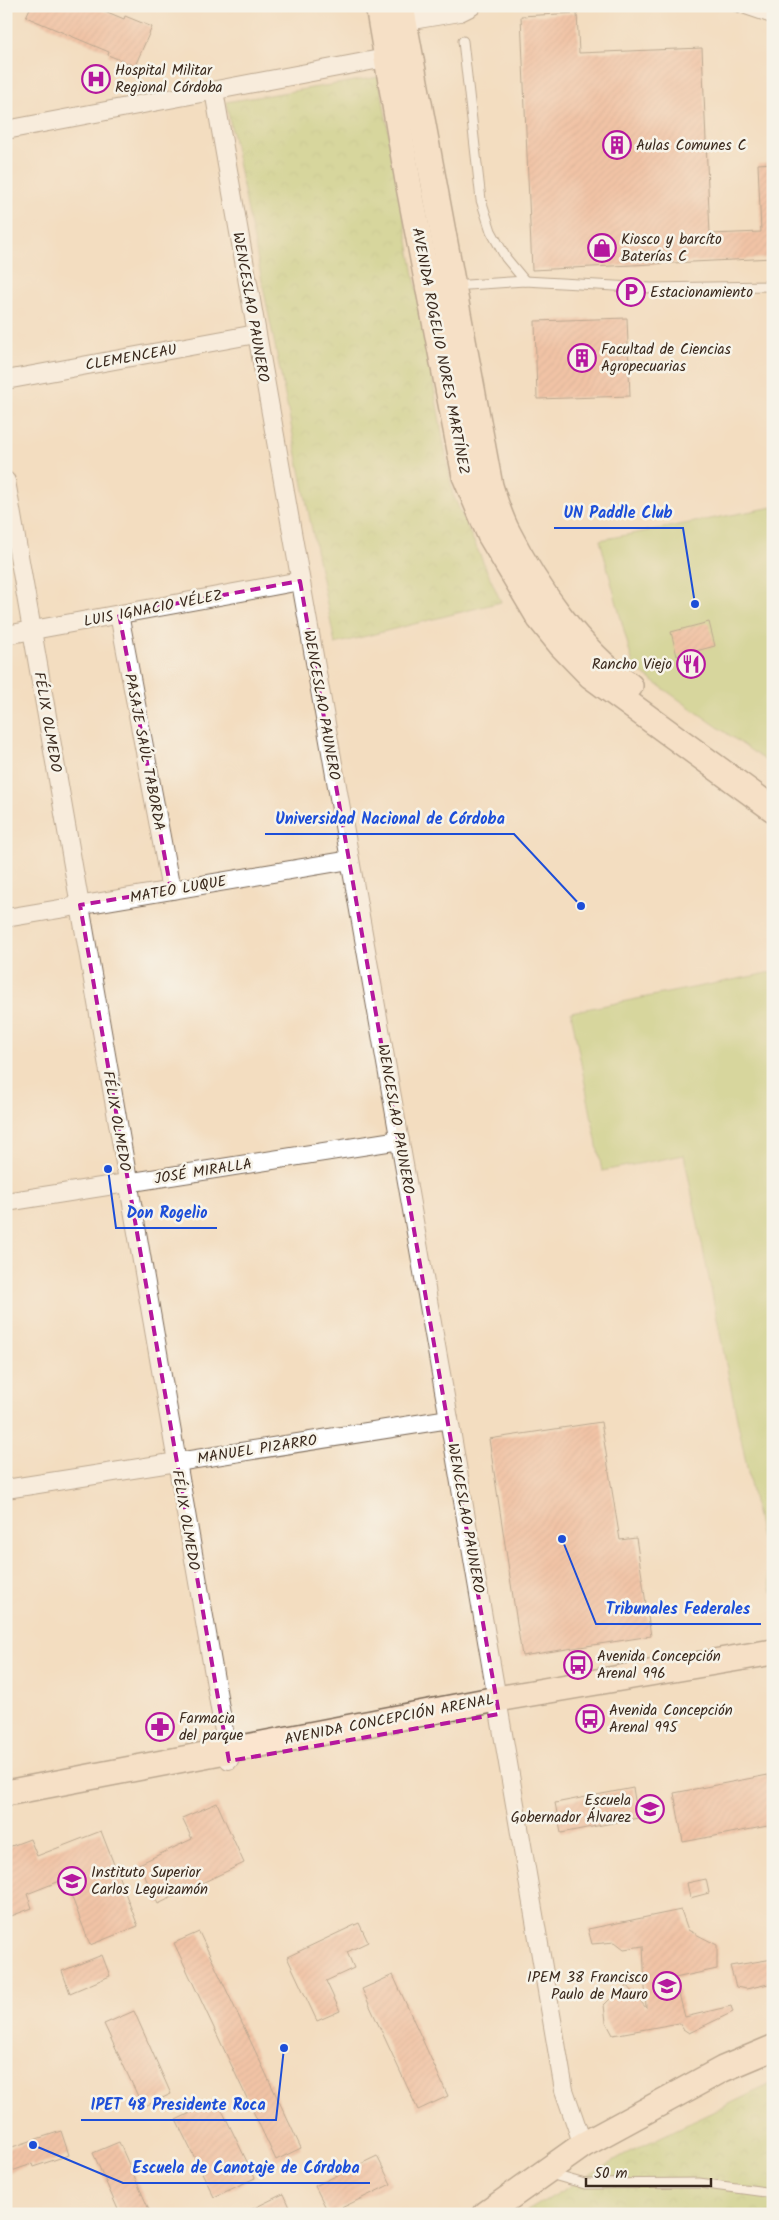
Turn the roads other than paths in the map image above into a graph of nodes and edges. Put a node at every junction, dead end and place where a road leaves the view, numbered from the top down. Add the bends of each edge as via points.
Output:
1 (472, 6) edge
2 (735, 6) edge
3 (391, 15) edge
4 (773, 19) edge
5 (463, 41) dead end
6 (410, 54) junction
7 (386, 58) junction
8 (214, 91) junction
9 (6, 130) edge
10 (525, 282) junction
11 (773, 286) edge
12 (442, 287) junction
13 (256, 334) junction
14 (6, 380) edge
15 (6, 481) edge
16 (300, 580) junction
17 (119, 614) junction
18 (32, 630) junction
19 (6, 635) edge
20 (773, 787) edge
21 (773, 808) edge
22 (350, 860) junction
23 (171, 890) junction
24 (80, 905) junction
25 (6, 918) edge
26 (400, 1140) junction
27 (128, 1183) junction
28 (6, 1202) edge
29 (449, 1419) junction
30 (176, 1462) junction
31 (6, 1489) edge
32 (773, 1652) edge
33 (773, 1665) edge
34 (498, 1706) junction
35 (228, 1755) junction
36 (6, 1793) edge
37 (6, 1804) edge
38 (769, 2052) edge
39 (583, 2145) junction
40 (544, 2172) junction
41 (773, 2192) edge
42 (486, 2214) edge

1 - 3 street via 460,12
2 - 4 lane
3 - 6 main road, AVENIDA ROGELIO NORES MARTÍNEZ
3 - 7 main road, AVENIDA ROGELIO NORES MARTÍNEZ
5 - 10 lane via 481,200 491,231
6 - 7 street
6 - 12 main road, AVENIDA ROGELIO NORES MARTÍNEZ
7 - 8 street
7 - 12 main road, AVENIDA ROGELIO NORES MARTÍNEZ
8 - 9 street
8 - 13 street, WENCESLAO PAUNERO
10 - 11 lane via 651,288
10 - 12 lane
12 - 20 main road, AVENIDA ROGELIO NORES MARTÍNEZ via 490,486 507,532 544,595 582,640 626,683
12 - 21 main road, AVENIDA ROGELIO NORES MARTÍNEZ via 465,476 494,542 540,619 596,680
13 - 14 street, CLEMENCEAU
13 - 16 street, WENCESLAO PAUNERO
15 - 18 street, FÉLIX OLMEDO
16 - 17 street, LUIS IGNACIO VÉLEZ
16 - 22 street, WENCESLAO PAUNERO
17 - 18 street, LUIS IGNACIO VÉLEZ
17 - 23 street, PASAJE SAÚL TABORDA
18 - 19 street, LUIS IGNACIO VÉLEZ
18 - 24 street, FÉLIX OLMEDO
22 - 23 street, MATEO LUQUE
22 - 26 street, WENCESLAO PAUNERO
23 - 24 street, MATEO LUQUE
24 - 25 street, MATEO LUQUE
24 - 27 street, FÉLIX OLMEDO
26 - 27 street, JOSÉ MIRALLA
26 - 29 street, WENCESLAO PAUNERO
27 - 28 street, JOSÉ MIRALLA
27 - 30 street, FÉLIX OLMEDO
29 - 30 street, MANUEL PIZARRO
29 - 34 street, WENCESLAO PAUNERO
30 - 31 street, MANUEL PIZARRO
30 - 35 street, FÉLIX OLMEDO
32 - 34 main road, AVENIDA CONCEPCIÓN ARENAL
33 - 34 main road, AVENIDA CONCEPCIÓN ARENAL
34 - 35 main road, AVENIDA CONCEPCIÓN ARENAL
34 - 39 street, WENCESLAO PAUNERO via 564,2090
35 - 36 main road, AVENIDA CONCEPCIÓN ARENAL
35 - 37 main road, AVENIDA CONCEPCIÓN ARENAL
38 - 39 main road via 723,2069
39 - 40 main road
40 - 41 lane via 585,2184 699,2183
40 - 42 main road

